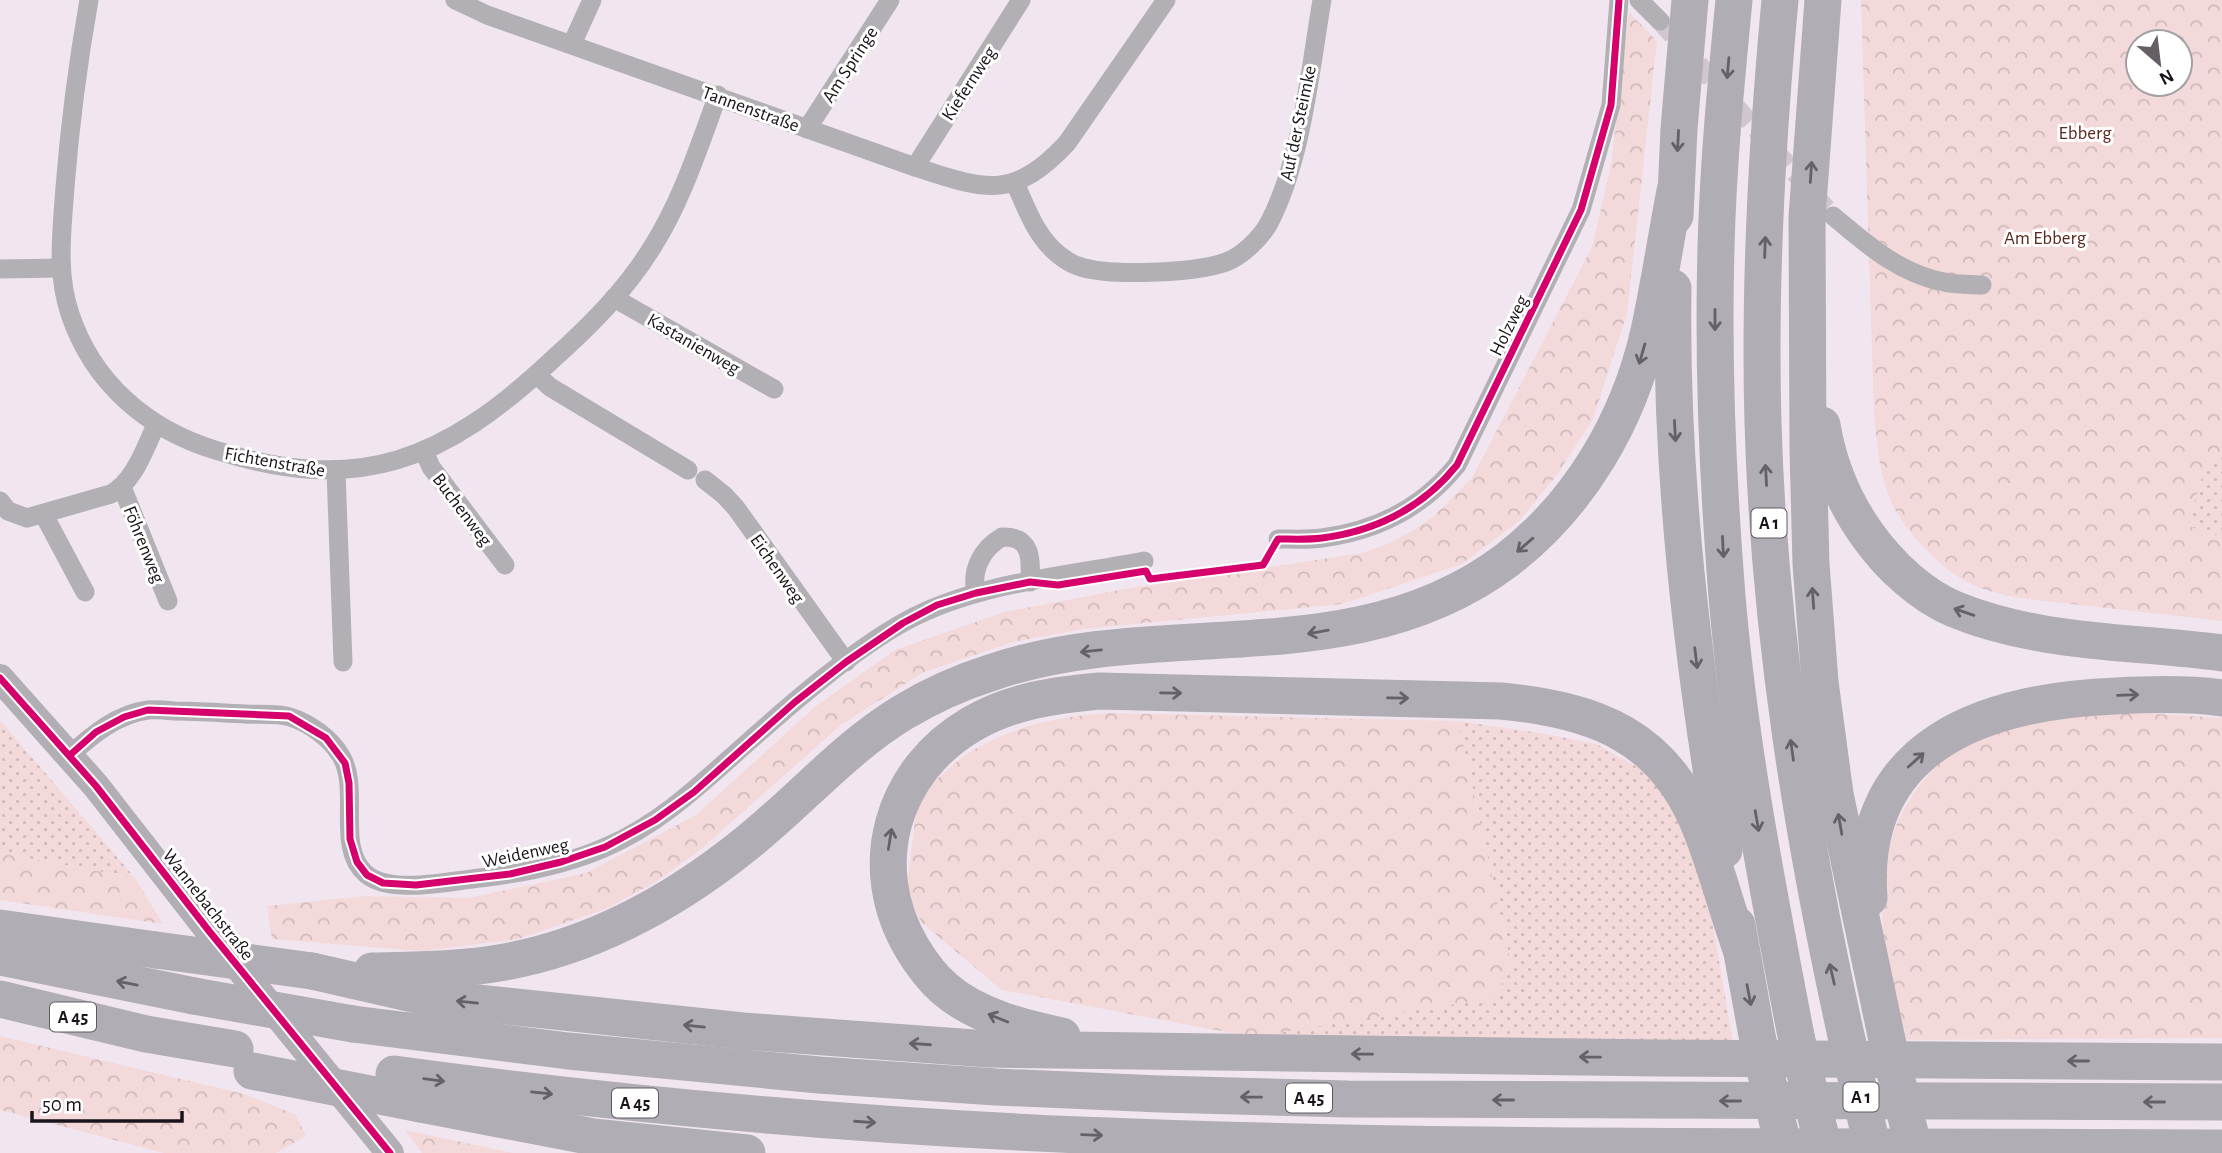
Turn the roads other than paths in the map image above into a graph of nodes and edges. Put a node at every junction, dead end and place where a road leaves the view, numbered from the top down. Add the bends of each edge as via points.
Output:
1 (89, 0) edge
2 (455, 0) edge
3 (592, 0) edge
4 (890, 0) edge
5 (1021, 0) edge
6 (1166, 0) edge
7 (1322, 0) edge
8 (1619, 0) edge
9 (1639, 0) edge
10 (1690, 0) edge
11 (1734, 0) edge
12 (1780, 0) edge
13 (1824, 0) edge
14 (1660, 21) tunnel mouth
15 (572, 44) junction
16 (718, 95) junction
17 (807, 129) junction
18 (915, 167) junction
19 (1015, 183) junction
20 (1675, 191) junction
21 (1833, 216) tunnel mouth
22 (60, 268) junction
23 (0, 270) edge
24 (1982, 285) dead end
25 (614, 298) junction
26 (1807, 313) junction
27 (537, 375) junction
28 (774, 389) dead end
29 (156, 425) junction
30 (424, 451) junction
31 (336, 471) junction
32 (122, 487) junction
33 (0, 501) edge
34 (44, 515) junction
35 (1278, 539) dead end
36 (1144, 561) dead end
37 (505, 565) dead end
38 (1030, 582) junction
39 (85, 592) dead end
40 (976, 593) junction
41 (168, 601) dead end
42 (2222, 653) edge
43 (343, 662) dead end
44 (846, 662) junction
45 (0, 678) edge
46 (2222, 698) edge
47 (70, 755) junction
48 (0, 928) edge
49 (1741, 949) junction
50 (0, 957) edge
51 (312, 971) junction
52 (1875, 986) junction
53 (0, 999) edge
54 (1184, 1052) junction
55 (243, 1060) junction
56 (2222, 1061) edge
57 (2222, 1102) edge
58 (593, 1137) junction
59 (2222, 1148) edge
60 (390, 1153) edge
61 (649, 1153) edge
62 (747, 1153) edge
63 (1785, 1153) edge
64 (1825, 1153) edge
65 (1874, 1153) edge
66 (1915, 1153) edge

1 - 22 street, Fichtenstraße via 71,117
2 - 15 street, Tannenstraße
3 - 15 street
4 - 17 street, Am Springe
5 - 18 street, Kiefernweg
6 - 19 street, Tannenstraße via 1067,143 1047,164
7 - 19 street, Auf der Steimke via 1286,183 1268,225 1238,256 1212,266 1168,270 1118,272 1077,266 1045,241
8 - 35 street, Holzweg via 1611,105 1581,210 1457,464 1430,494 1395,517 1322,538
9 - 14 street
10 -> 20 highway
11 -> 64 highway, A 1, bridge via 1716,246 1717,429 1725,572 1755,811 1797,1041
65 -> 12 highway, A 1, bridge via 1823,930 1800,802 1770,541 1763,318 1768,147
26 -> 13 highway via 1807,217
15 - 16 street, Tannenstraße
16 - 17 street, Tannenstraße
16 - 25 street, Fichtenstraße via 690,169 653,246
17 - 18 street, Tannenstraße
18 - 19 street, Tannenstraße via 964,183
20 -> 49 highway via 1674,432 1708,745
20 -> 51 highway via 1637,373 1594,466 1573,497 1529,542 1455,592 1390,616 1311,634 1079,652 996,670 901,713 846,755 742,848 667,899 600,933 505,962 443,969
21 - 24 street via 1874,251 1912,273 1945,283
22 - 23 street
22 - 29 street, Fichtenstraße via 70,315 86,350 122,398
25 - 27 street, Fichtenstraße
25 - 28 street, Kastanienweg
42 -> 26 highway via 2080,638 1989,621 1952,608 1898,571 1855,519 1838,486 1823,429
52 -> 26 highway via 1837,806 1820,682 1811,564
27 - 30 street, Fichtenstraße via 482,420
27 - 44 street, Eichenweg via 724,495
29 - 31 street, Fichtenstraße via 226,454 299,469
29 - 32 street, Föhrenweg
30 - 31 street, Fichtenstraße via 396,462
30 - 37 street, Buchenweg via 431,467
31 - 43 street
32 - 34 street, Föhrenweg
32 - 41 street, Föhrenweg
33 - 34 street, Föhrenweg via 8,511 27,518
34 - 39 street
36 - 38 street, Weidenweg
38 - 40 street, Weidenweg
38 - 40 street via 1028,551 1018,540 1002,537 988,547 975,569
40 - 44 street, Weidenweg via 937,605 903,623
44 - 47 street, Weidenweg via 694,792 630,835 536,870 487,877 416,885 383,883 367,876 350,839 345,763 326,738 289,716 148,710 96,732
45 - 47 main road, Wannebachstraße
52 -> 46 highway via 1870,849 1890,789 1910,764 1933,745 1980,719 2022,706 2144,694
47 - 60 main road, Wannebachstraße
48 - 51 highway, bridge
54 -> 49 highway via 1076,1039 1011,1023 980,1011 945,989 916,955 889,894 892,826 916,775 970,725 1017,704 1099,691 1501,701 1575,712 1626,735 1648,751 1678,785 1702,830
49 -> 63 highway, bridge
57 -> 50 highway, A 45, bridge via 1361,1099 1147,1094 819,1075 353,1024
54 -> 51 highway via 988,1049 743,1031 430,998
52 - 66 highway, bridge
53 - 55 highway, A 45
56 -> 54 highway
55 - 58 highway, bridge via 421,1104
55 -> 59 highway, A 45 via 642,1104 1071,1134 1494,1144
58 - 61 highway
58 - 62 highway

